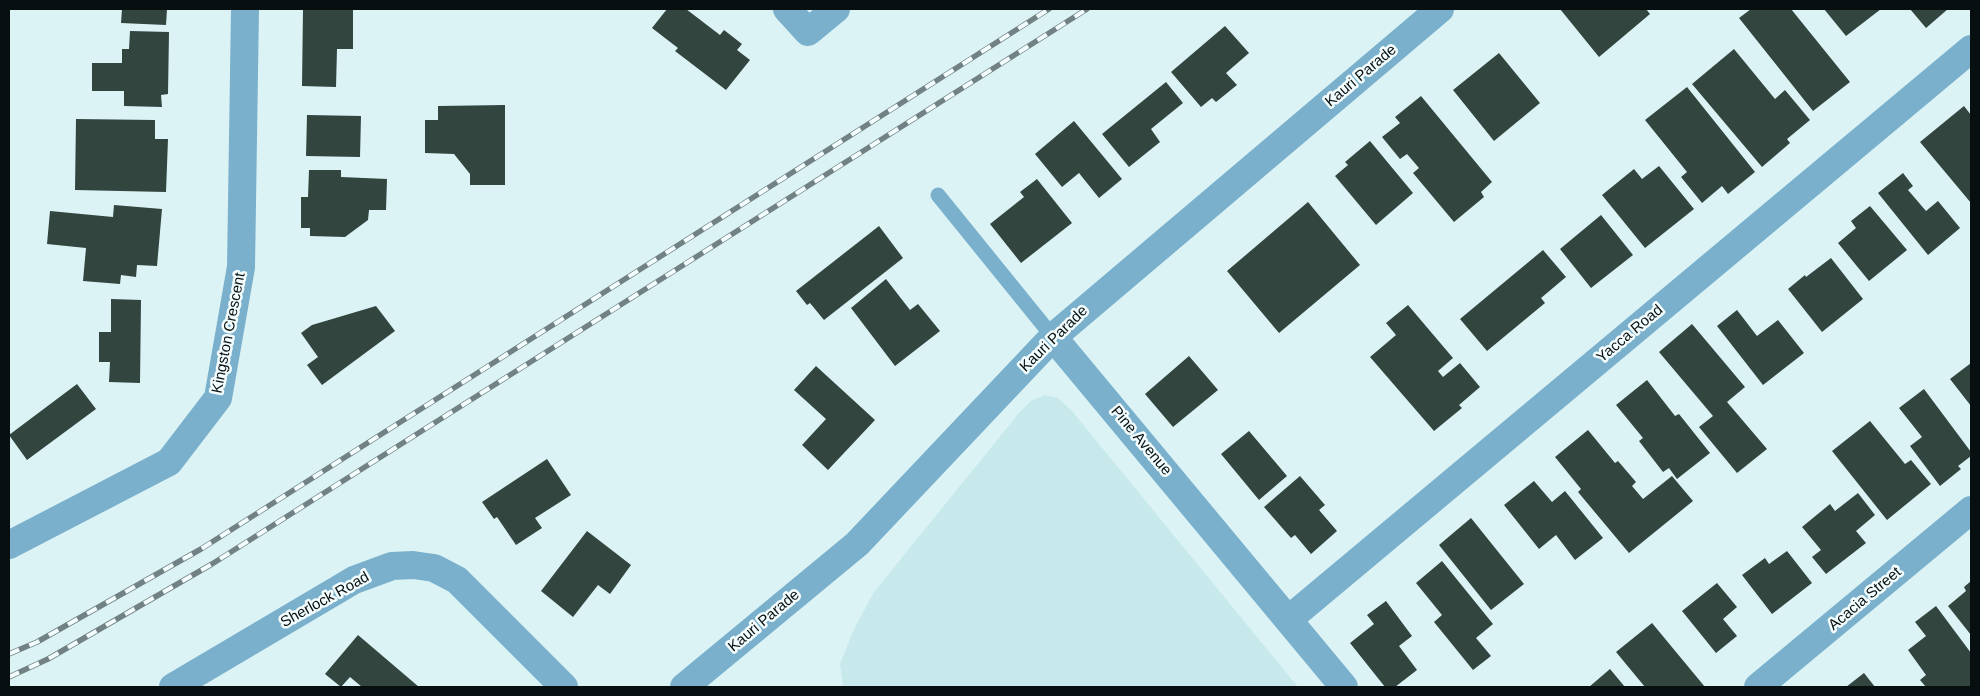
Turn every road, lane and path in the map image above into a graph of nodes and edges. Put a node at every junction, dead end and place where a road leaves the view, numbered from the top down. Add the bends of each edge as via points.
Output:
1 (245, 9) edge
2 (787, 9) edge
3 (836, 9) edge
4 (1440, 9) edge
5 (1971, 49) edge
6 (938, 195) dead end
7 (1053, 336) junction
8 (1971, 510) edge
9 (9, 545) edge
10 (1288, 618) junction
11 (699, 683) edge
12 (173, 687) edge
13 (564, 687) edge
14 (1344, 687) edge
15 (1758, 687) edge

1 - 9 street, Kingston Crescent via 241,267 218,398 168,462
2 - 3 street via 808,32
4 - 7 street, Kauri Parade
5 - 10 street, Yacca Road
6 - 7 lane, Pine Avenue
7 - 10 street, Pine Avenue
7 - 11 street, Kauri Parade via 857,544
8 - 15 street, Acacia Street
10 - 14 street, Pine Avenue
12 - 13 street, Sherlock Road via 354,580 392,566 413,565 434,568 457,580

